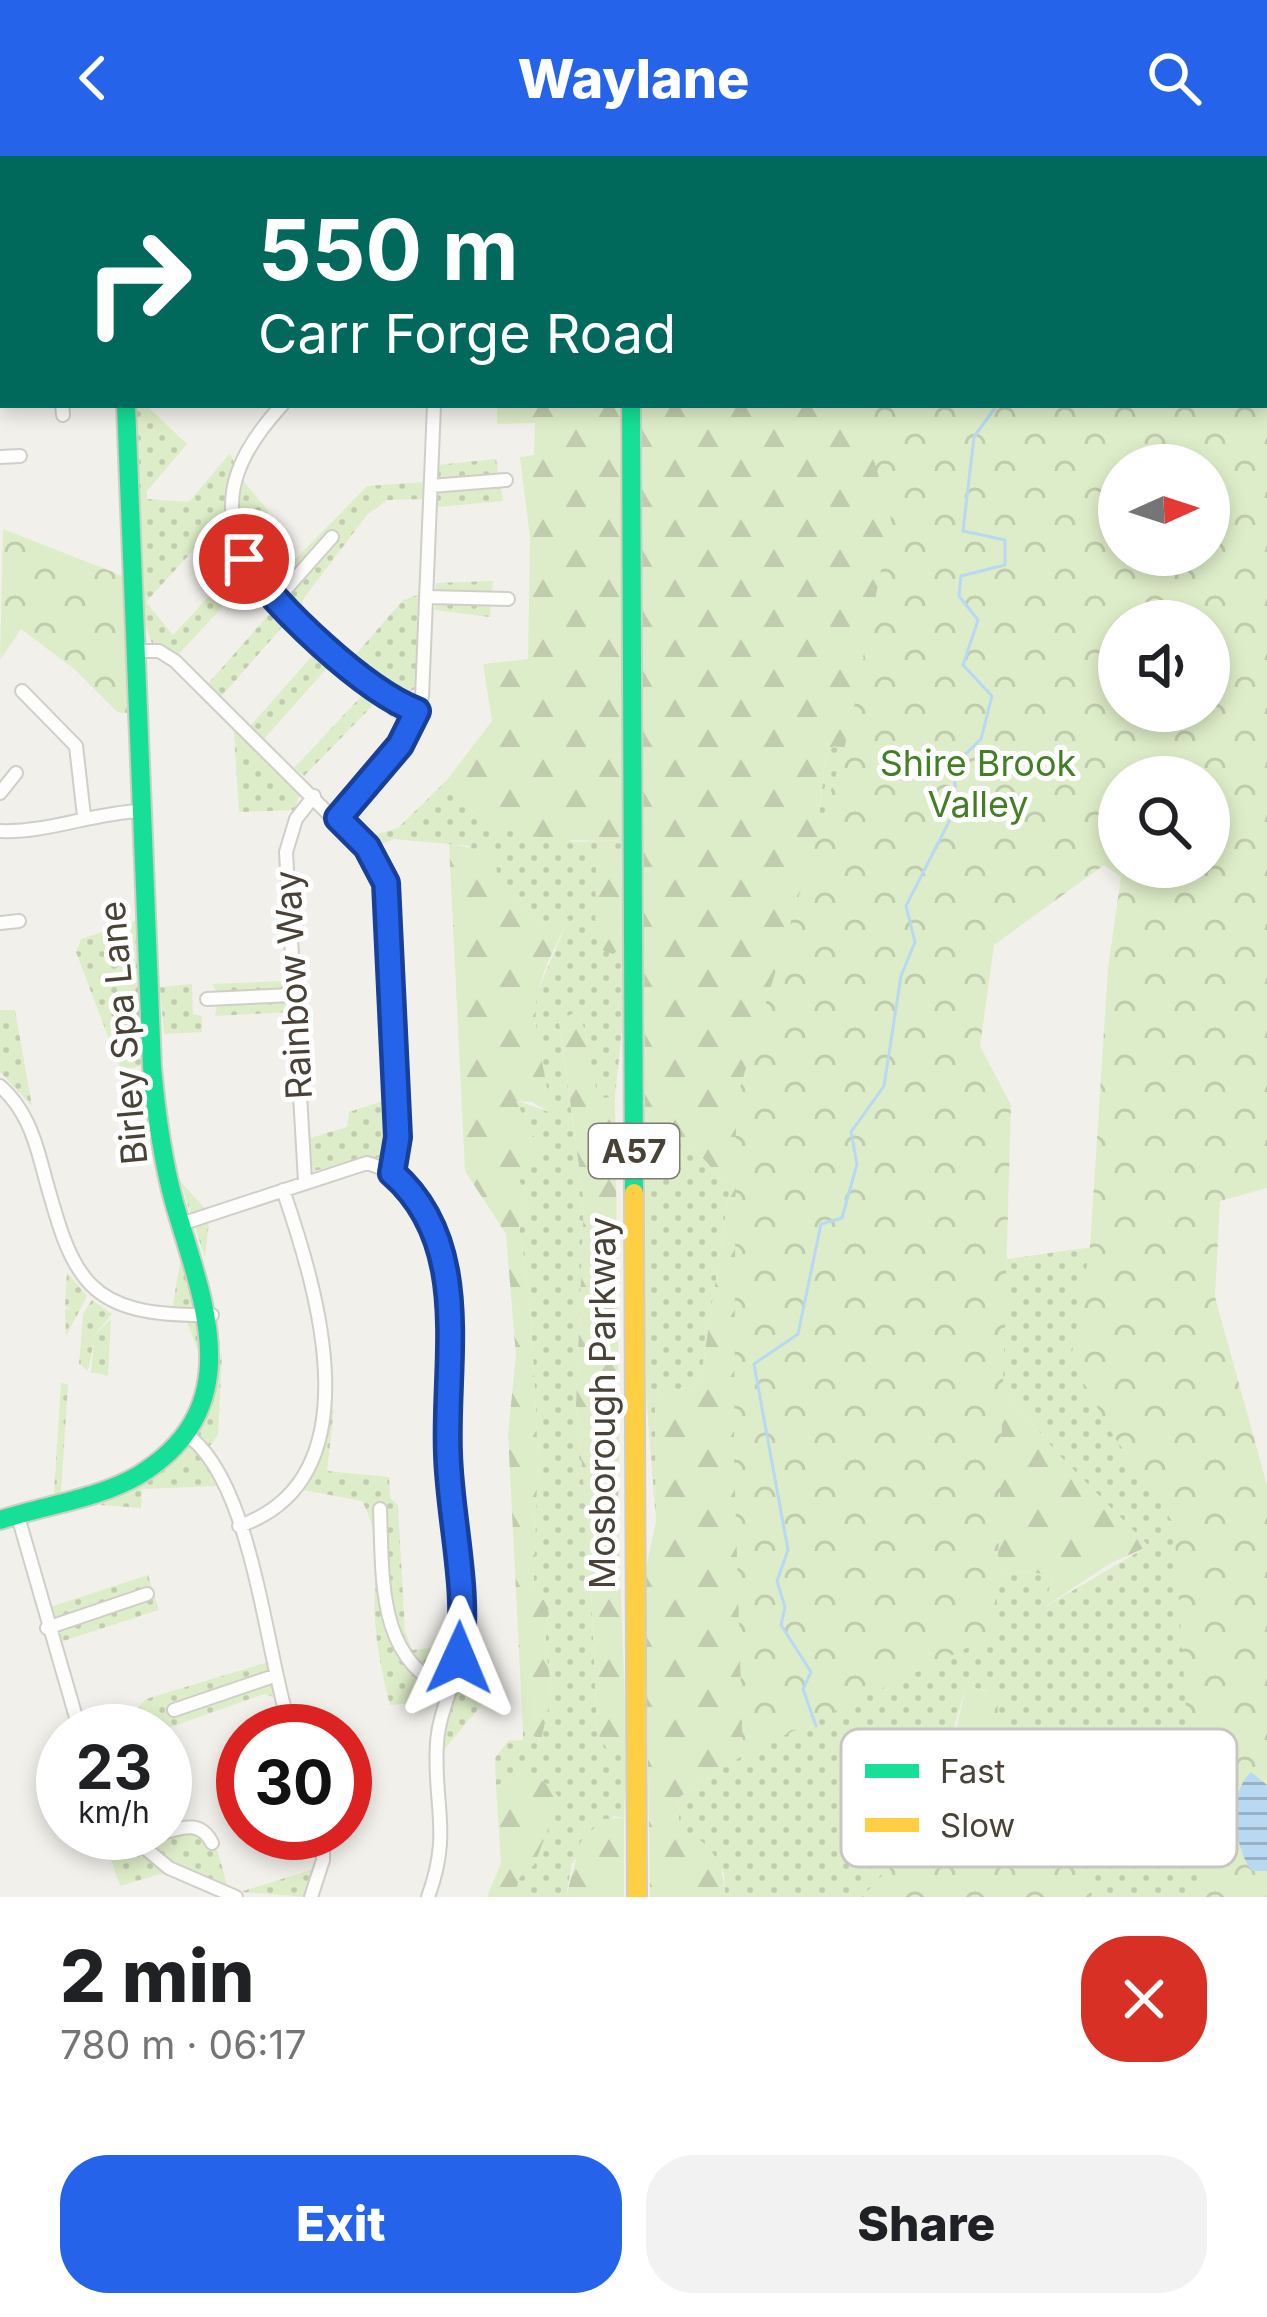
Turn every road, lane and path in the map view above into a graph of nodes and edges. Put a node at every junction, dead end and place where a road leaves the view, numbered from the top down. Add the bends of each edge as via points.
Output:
1 (126, 408) edge
2 (279, 408) edge
3 (434, 408) edge
4 (631, 408) edge
5 (20, 456) dead end
6 (0, 457) edge
7 (506, 480) dead end
8 (431, 486) junction
9 (332, 537) dead end
10 (428, 597) junction
11 (277, 599) junction
12 (508, 599) dead end
13 (134, 651) junction
14 (22, 692) dead end
15 (417, 711) junction
16 (16, 773) dead end
17 (0, 793) edge
18 (314, 796) junction
19 (140, 811) junction
20 (84, 815) junction
21 (338, 818) junction
22 (0, 831) edge
23 (19, 921) dead end
24 (0, 923) edge
25 (292, 995) junction
26 (207, 999) dead end
27 (0, 1085) edge
28 (392, 1173) junction
29 (305, 1181) junction
30 (283, 1190) junction
31 (181, 1224) junction
32 (213, 1315) junction
33 (183, 1432) junction
34 (380, 1509) dead end
35 (9, 1517) edge
36 (238, 1526) junction
37 (147, 1594) dead end
38 (47, 1628) junction
39 (274, 1676) junction
40 (450, 1690) junction
41 (71, 1704) edge
42 (192, 1704) edge
43 (283, 1704) edge
44 (192, 1829) edge
45 (212, 1844) dead end
46 (158, 1860) edge
47 (322, 1860) edge
48 (236, 1897) edge
49 (311, 1897) edge
50 (428, 1897) edge
51 (637, 1897) edge

1 - 13 main road, Birley Spa Lane
2 - 11 street via 245,448 232,496 238,544
3 - 8 street
4 - 51 main road, Mosborough Parkway / A57
5 - 6 street
7 - 8 street
8 - 10 street
9 - 11 street
10 - 12 street
10 - 15 street
11 - 15 street via 386,695
13 - 18 street via 175,661
13 - 19 main road, Birley Spa Lane
14 - 20 street via 76,746
15 - 21 street via 400,745
16 - 17 street
18 - 21 street
18 - 25 street, Rainbow Way via 287,848
19 - 20 street
19 - 31 main road, Birley Spa Lane via 159,1122
20 - 22 street via 37,831
21 - 28 street via 377,862 387,895 398,1137
23 - 24 street
25 - 26 street
25 - 29 street, Rainbow Way
27 - 32 street via 31,1129 60,1233 88,1283 127,1310
28 - 29 street via 358,1163
28 - 40 street via 423,1216 452,1312 448,1455 462,1620
29 - 30 street
30 - 31 street
30 - 36 street via 322,1318 321,1417 295,1491
31 - 32 main road, Birley Spa Lane
32 - 33 main road, Birley Spa Lane via 207,1377
33 - 35 main road, Birley Spa Lane via 123,1486
33 - 36 street via 216,1463
34 - 40 street via 398,1648 416,1672
35 - 38 street
36 - 39 street
37 - 38 street
38 - 41 street
39 - 42 street
39 - 43 street
40 - 50 street via 437,1747 444,1834
44 - 45 street
46 - 48 street
47 - 49 street

